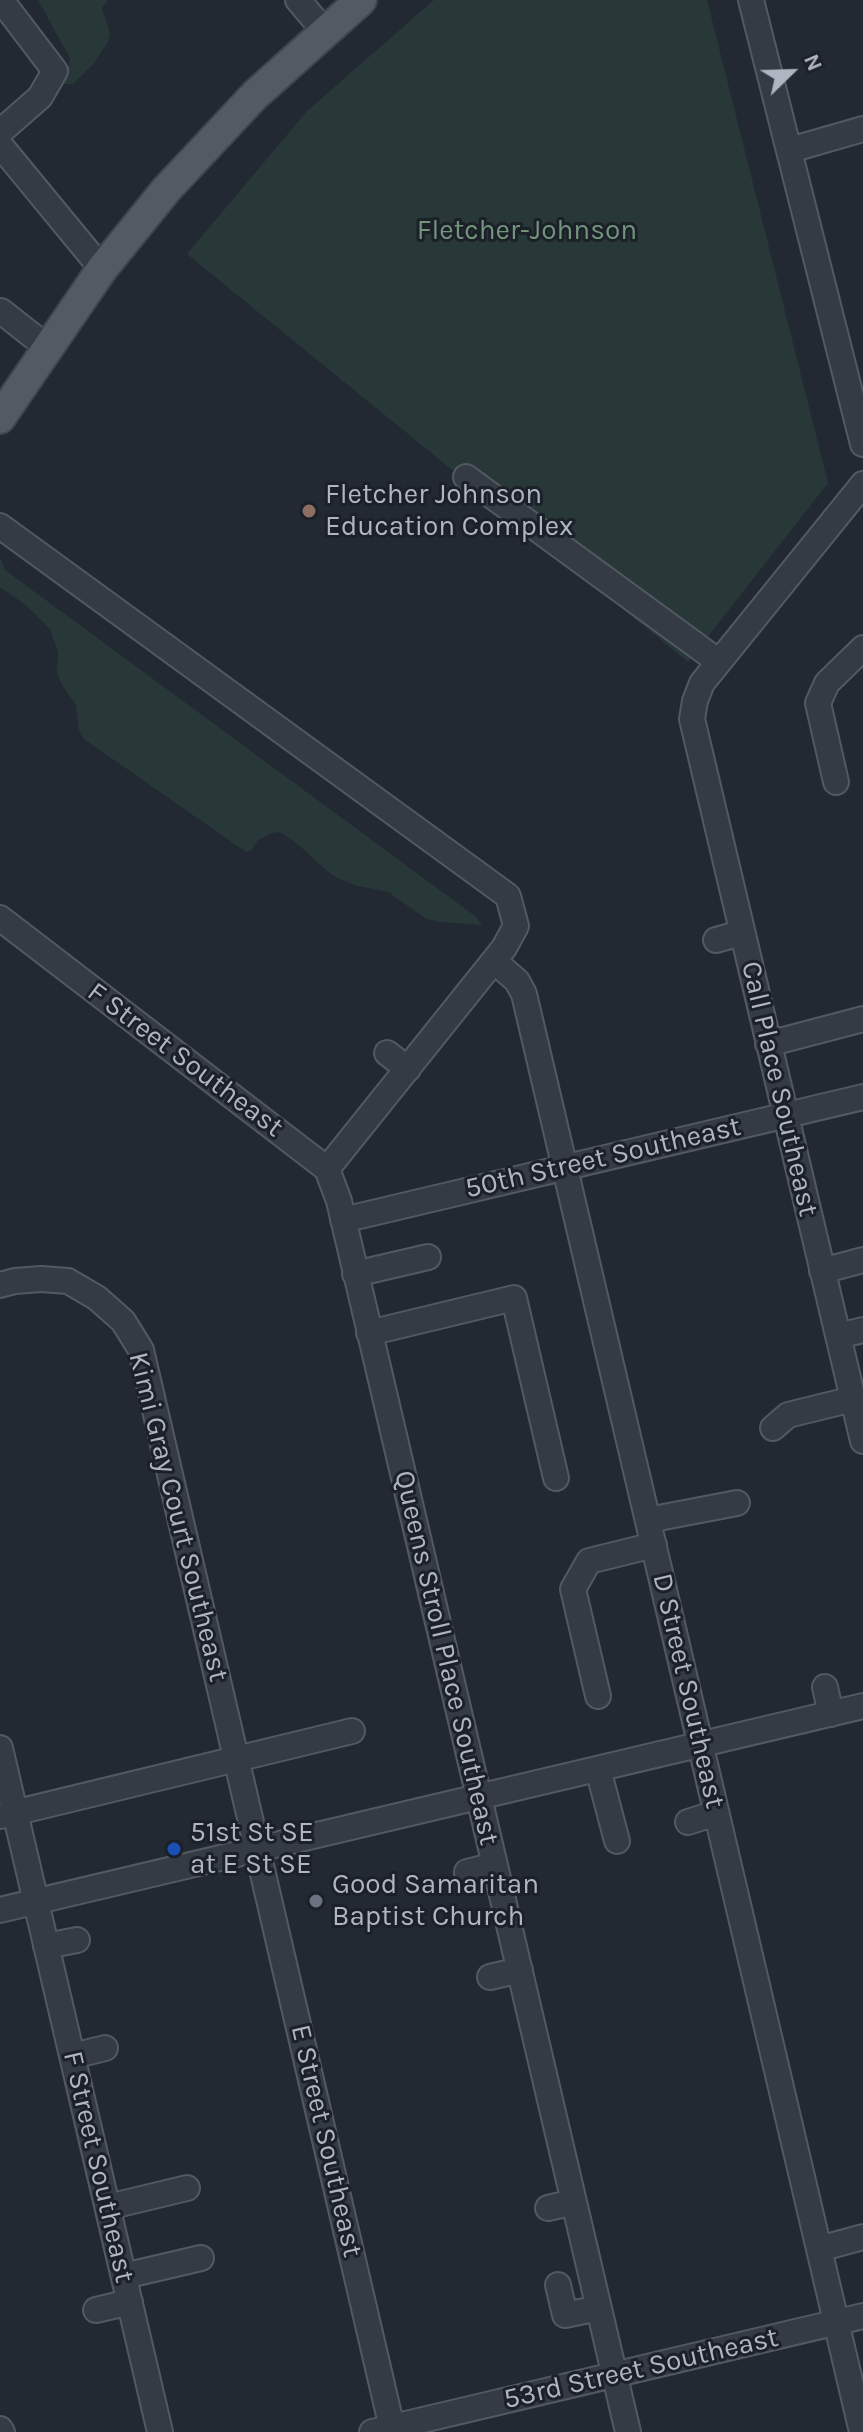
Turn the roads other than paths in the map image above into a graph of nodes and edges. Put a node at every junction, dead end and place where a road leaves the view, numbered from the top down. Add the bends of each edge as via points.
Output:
1 (1, 0) edge
2 (298, 0) edge
3 (361, 0) edge
4 (751, 0) edge
5 (325, 32) junction
6 (863, 129) edge
7 (0, 132) edge
8 (0, 145) edge
9 (790, 150) junction
10 (102, 269) junction
11 (1, 311) edge
12 (48, 348) junction
13 (0, 418) edge
14 (863, 444) edge
15 (466, 477) dead end
16 (863, 484) edge
17 (0, 526) edge
18 (863, 648) edge
19 (719, 662) junction
20 (836, 782) dead end
21 (0, 918) edge
22 (741, 933) junction
23 (716, 940) dead end
24 (494, 961) junction
25 (863, 1019) edge
26 (768, 1044) junction
27 (387, 1053) dead end
28 (408, 1069) junction
29 (863, 1097) edge
30 (785, 1115) junction
31 (564, 1168) junction
32 (327, 1169) junction
33 (343, 1220) junction
34 (428, 1257) dead end
35 (863, 1260) edge
36 (822, 1271) junction
37 (355, 1274) junction
38 (0, 1285) edge
39 (863, 1330) edge
40 (369, 1333) junction
41 (838, 1336) junction
42 (853, 1399) junction
43 (773, 1428) dead end
44 (863, 1441) edge
45 (556, 1478) dead end
46 (737, 1503) dead end
47 (648, 1520) junction
48 (654, 1545) junction
49 (825, 1687) dead end
50 (598, 1696) dead end
51 (863, 1706) edge
52 (831, 1714) junction
53 (352, 1731) dead end
54 (701, 1745) junction
55 (0, 1748) edge
56 (236, 1759) junction
57 (598, 1769) junction
58 (479, 1797) junction
59 (716, 1813) junction
60 (8, 1815) edge
61 (688, 1822) dead end
62 (617, 1841) dead end
63 (258, 1850) junction
64 (495, 1865) junction
65 (467, 1872) dead end
66 (36, 1902) junction
67 (0, 1910) edge
68 (77, 1940) dead end
69 (46, 1946) junction
70 (520, 1970) junction
71 (490, 1977) dead end
72 (105, 2048) dead end
73 (73, 2056) junction
74 (187, 2188) dead end
75 (574, 2202) junction
76 (108, 2207) junction
77 (548, 2208) dead end
78 (863, 2237) edge
79 (819, 2249) junction
80 (201, 2258) dead end
81 (124, 2276) junction
82 (558, 2285) dead end
83 (130, 2302) junction
84 (599, 2308) junction
85 (96, 2310) dead end
86 (863, 2316) edge
87 (836, 2323) junction
88 (614, 2376) junction
89 (386, 2430) edge
90 (160, 2432) edge
91 (628, 2432) edge
92 (862, 2432) edge

1 - 7 street via 55,71 40,97
2 - 5 street
3 - 5 main road
4 - 9 street
5 - 10 main road via 214,137
6 - 9 street
8 - 10 street
9 - 14 street
10 - 12 main road
11 - 12 street
12 - 13 main road
15 - 19 street
16 - 19 street, Call Place Southeast
17 - 24 street via 508,896 516,926
18 - 20 street via 827,683 818,703
19 - 22 street, Call Place Southeast via 702,683 692,719
21 - 32 street, F Street Southeast
22 - 23 street
22 - 26 street, Call Place Southeast
24 - 28 street
24 - 31 street, D Street Southeast via 524,994
25 - 26 street
26 - 30 street, Call Place Southeast
27 - 28 street
28 - 32 street
29 - 30 street, 50th Street Southeast
30 - 31 street, 50th Street Southeast
30 - 36 street, Call Place Southeast
31 - 33 street, 50th Street Southeast
31 - 47 street, D Street Southeast
32 - 33 street
33 - 37 street, Queens Stroll Place Southeast
34 - 37 street
35 - 36 street
36 - 41 street, Call Place Southeast
37 - 40 street, Queens Stroll Place Southeast
38 - 56 street, Kimi Gray Court Southeast via 68,1281 123,1321 141,1350
39 - 41 street
40 - 45 street via 514,1298
40 - 58 street, Queens Stroll Place Southeast
41 - 42 street, Call Place Southeast
42 - 43 street via 788,1415
42 - 44 street, Call Place Southeast
46 - 47 street
47 - 48 street, D Street Southeast
48 - 50 street via 589,1561 573,1589
48 - 54 street, D Street Southeast
49 - 52 street
51 - 52 street
52 - 54 street
53 - 56 street
54 - 57 street
54 - 59 street, D Street Southeast
55 - 60 street
56 - 60 street
56 - 63 street, Kimi Gray Court Southeast
57 - 58 street
57 - 62 street
58 - 63 street
58 - 64 street, Queens Stroll Place Southeast
59 - 61 street
59 - 79 street, D Street Southeast
60 - 66 street
63 - 66 street
63 - 89 street, E Street Southeast
64 - 65 street
64 - 70 street, Queens Stroll Place Southeast
66 - 67 street
66 - 69 street, F Street Southeast
68 - 69 street
69 - 73 street, F Street Southeast
70 - 71 street
70 - 75 street, Queens Stroll Place Southeast
72 - 73 street
73 - 76 street, F Street Southeast
74 - 76 street
75 - 77 street
75 - 84 street, Queens Stroll Place Southeast
76 - 81 street, F Street Southeast
78 - 79 street
79 - 87 street, D Street Southeast
80 - 81 street
81 - 83 street, F Street Southeast
82 - 84 street via 565,2315
83 - 85 street
83 - 90 street, F Street Southeast
84 - 88 street, Queens Stroll Place Southeast
86 - 87 street, 53rd Street Southeast
87 - 88 street, 53rd Street Southeast
87 - 92 street, D Street Southeast
88 - 89 street, 53rd Street Southeast
88 - 91 street, Queens Stroll Place Southeast

